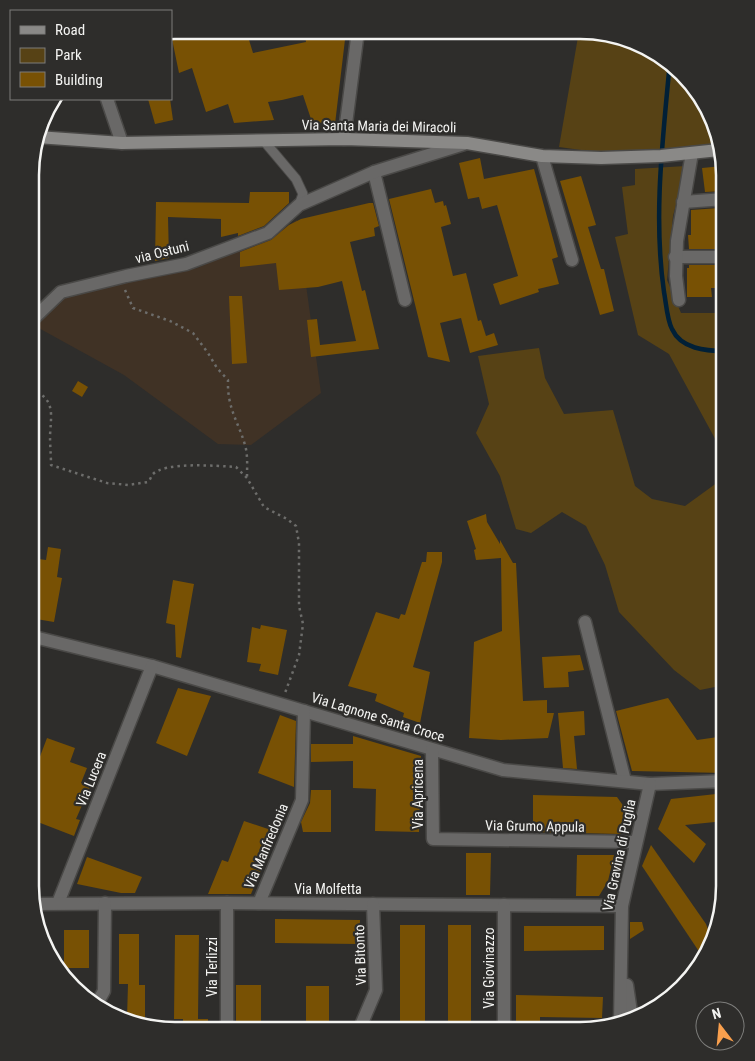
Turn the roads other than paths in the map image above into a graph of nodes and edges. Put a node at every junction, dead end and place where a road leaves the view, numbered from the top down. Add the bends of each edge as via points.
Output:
1 (357, 39) edge
2 (107, 100) edge
3 (44, 137) edge
4 (344, 139) junction
5 (264, 141) junction
6 (467, 143) junction
7 (122, 144) junction
8 (714, 151) edge
9 (692, 153) junction
10 (542, 156) junction
11 (374, 172) junction
12 (716, 200) edge
13 (684, 202) junction
14 (299, 205) junction
15 (675, 257) junction
16 (716, 257) edge
17 (572, 260) dead end
18 (405, 300) dead end
19 (679, 300) dead end
20 (39, 313) edge
21 (585, 622) dead end
22 (39, 638) edge
23 (152, 666) junction
24 (304, 710) junction
25 (432, 750) junction
26 (716, 781) edge
27 (625, 782) junction
28 (650, 784) junction
29 (433, 839) joint
30 (636, 842) junction
31 (58, 903) junction
32 (105, 903) junction
33 (227, 903) junction
34 (40, 904) edge
35 (259, 904) junction
36 (373, 904) junction
37 (504, 905) junction
38 (622, 906) junction
39 (621, 950) junction
40 (99, 999) edge
41 (631, 1013) edge
42 (620, 1017) edge
43 (227, 1022) edge
44 (362, 1022) edge
45 (504, 1022) edge

1 - 4 street
2 - 7 street
3 - 7 street, Via Santa Maria dei Miracoli
4 - 5 street, Via Santa Maria dei Miracoli
4 - 6 street, Via Santa Maria dei Miracoli
5 - 7 street, Via Santa Maria dei Miracoli
5 - 14 lane via 296,178 303,194
6 - 10 street, Via Santa Maria dei Miracoli
6 - 11 street, via Ostuni
8 - 9 street, Via Santa Maria dei Miracoli
9 - 10 street, Via Santa Maria dei Miracoli via 601,158
9 - 13 street
10 - 17 street
11 - 14 street, via Ostuni
11 - 18 street
12 - 13 street
13 - 15 street
14 - 20 street, via Ostuni via 268,233 186,264 61,292
15 - 16 street
15 - 19 street
21 - 27 street
22 - 23 street, Via Lagnone Santa Croce
23 - 24 street, Via Lagnone Santa Croce
23 - 31 street, Via Lucera
24 - 25 street, Via Lagnone Santa Croce
24 - 35 street, Via Manfredonia via 302,800
25 - 27 street, Via Lagnone Santa Croce via 503,770
25 - 29 street, Via Apricena
26 - 28 street, Via Lagnone Santa Croce
27 - 28 street, Via Lagnone Santa Croce
28 - 30 street, Via Gravina di Puglia
29 - 30 street, Via Grumo Appula
30 - 38 street, Via Gravina di Puglia
31 - 32 street, Via Molfetta
31 - 34 street, Via Molfetta
32 - 33 street, Via Molfetta
32 - 40 street via 104,991
33 - 35 street, Via Molfetta
33 - 43 street, Via Terlizzi
35 - 36 street, Via Molfetta
36 - 37 street, Via Molfetta
36 - 44 street, Via Bitonto via 376,990
37 - 38 street, Via Molfetta
37 - 45 street, Via Giovinazzo
38 - 39 street, Via Gravina di Puglia
39 - 41 street
39 - 42 street, Via Gravina di Puglia

